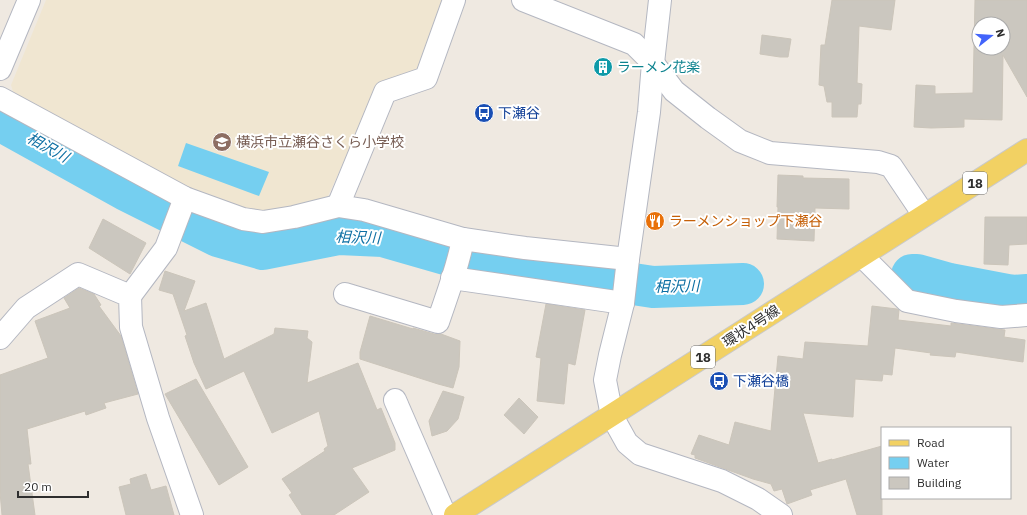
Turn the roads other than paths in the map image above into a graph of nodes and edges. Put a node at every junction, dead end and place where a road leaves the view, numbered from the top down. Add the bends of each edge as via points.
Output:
1 (29, 0) edge
2 (454, 0) edge
3 (523, 0) edge
4 (660, 0) edge
5 (653, 63) junction
6 (0, 68) edge
7 (0, 98) edge
8 (1027, 150) edge
9 (338, 206) junction
10 (180, 210) junction
11 (924, 215) junction
12 (462, 243) junction
13 (862, 256) junction
14 (627, 262) junction
15 (454, 275) junction
16 (345, 294) dead end
17 (130, 296) junction
18 (623, 300) junction
19 (1027, 314) edge
20 (0, 338) edge
21 (395, 400) dead end
22 (612, 416) junction
23 (192, 515) edge
24 (444, 515) edge
25 (455, 515) edge
26 (781, 515) edge

1 - 6 street
2 - 9 street via 426,78 385,92
3 - 5 street via 634,44
4 - 5 street
5 - 11 street via 674,90 740,141 770,153 878,162 891,166
5 - 14 street via 649,112
7 - 10 street
8 - 11 main road, 環状4号線 / 18
9 - 10 street via 263,222
9 - 12 street via 364,210
10 - 17 street via 166,248
11 - 13 main road, 環状4号線 / 18
12 - 14 street via 525,248
12 - 15 street
13 - 19 street via 907,301 1002,317
13 - 22 main road, 環状4号線 / 18
14 - 18 street
15 - 16 street via 438,322
15 - 18 street
17 - 20 street via 78,274 26,308
17 - 23 street via 131,327 158,418
18 - 22 street via 605,380
21 - 24 street
22 - 25 main road, 環状4号線 / 18
22 - 26 street via 627,443 640,454 722,481 758,499

